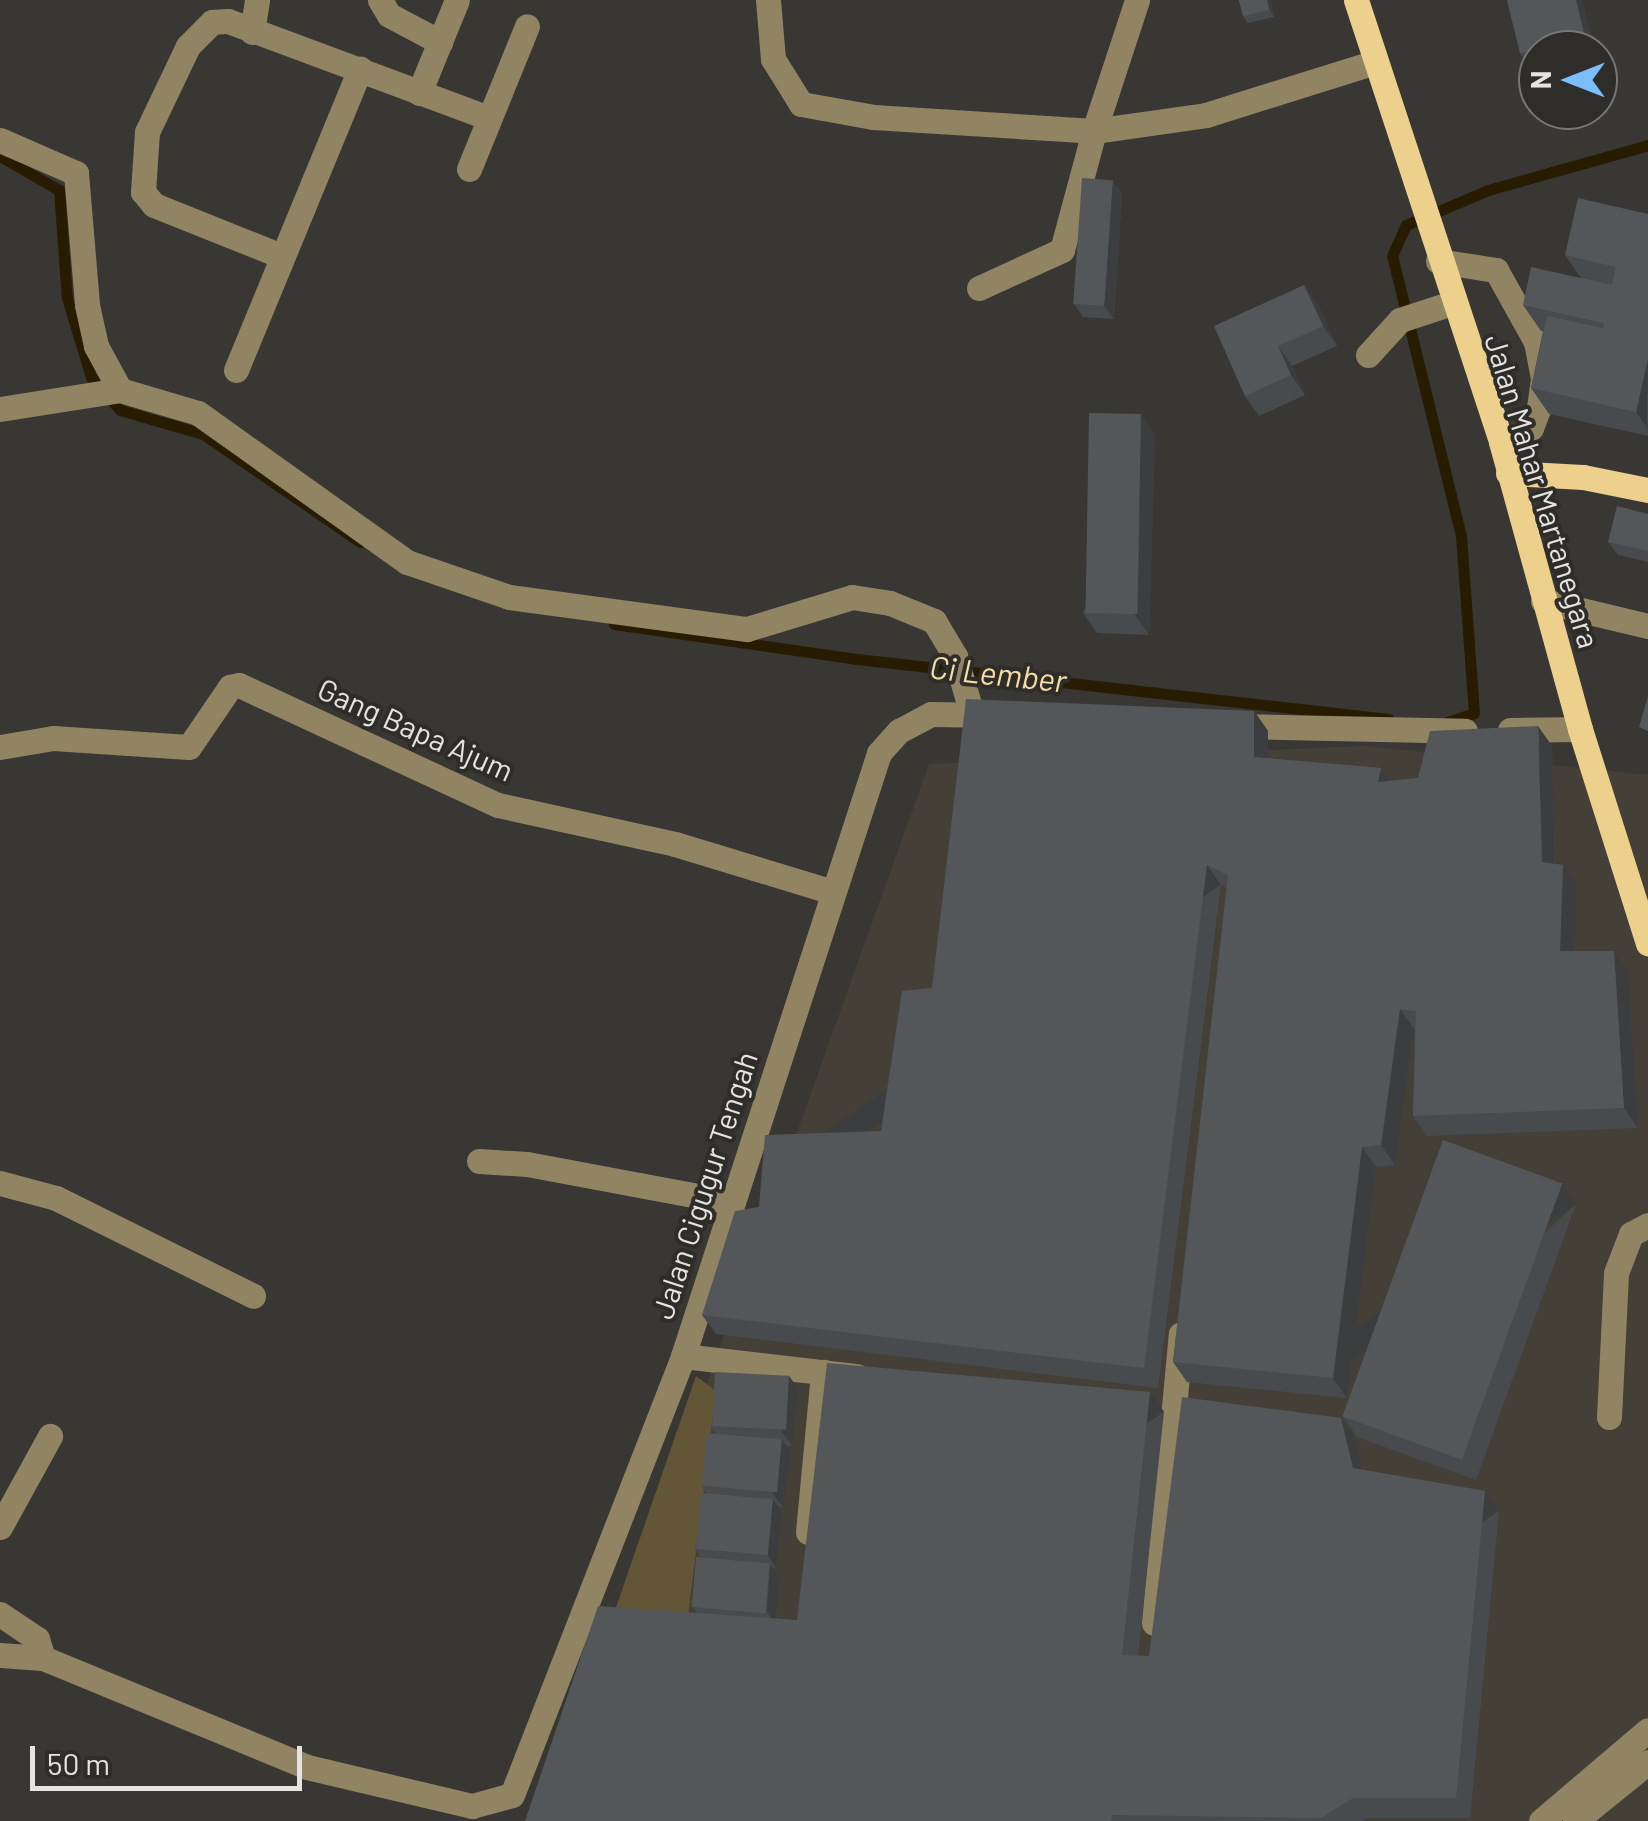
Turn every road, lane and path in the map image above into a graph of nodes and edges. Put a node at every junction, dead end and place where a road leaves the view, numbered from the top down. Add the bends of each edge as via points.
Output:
1 (258, 0) edge
2 (380, 0) edge
3 (457, 0) edge
4 (768, 0) edge
5 (1137, 0) edge
6 (1356, 0) edge
7 (527, 26) dead end
8 (252, 32) junction
9 (440, 42) junction
10 (1375, 62) junction
11 (360, 69) junction
12 (419, 93) junction
13 (489, 118) junction
14 (1094, 131) junction
15 (0, 140) edge
16 (469, 169) dead end
17 (279, 254) junction
18 (1438, 261) junction
19 (979, 288) dead end
20 (1442, 306) junction
21 (1368, 355) dead end
22 (236, 370) dead end
23 (105, 392) junction
24 (0, 409) edge
25 (1501, 442) junction
26 (1508, 473) junction
27 (1648, 490) edge
28 (1543, 601) junction
29 (1648, 626) edge
30 (972, 714) junction
31 (1031, 717) edge
32 (1208, 725) edge
33 (1580, 729) junction
34 (0, 746) edge
35 (834, 892) junction
36 (1648, 944) edge
37 (479, 1161) dead end
38 (0, 1183) edge
39 (732, 1202) junction
40 (1648, 1225) edge
41 (253, 1296) dead end
42 (1183, 1313) edge
43 (683, 1356) junction
44 (823, 1372) junction
45 (882, 1378) edge
46 (1608, 1416) dead end
47 (50, 1436) dead end
48 (0, 1527) edge
49 (805, 1558) edge
50 (0, 1614) edge
51 (0, 1655) edge
52 (42, 1658) junction
53 (1151, 1658) edge
54 (1648, 1730) edge
55 (1648, 1762) edge
56 (1541, 1821) edge
57 (1576, 1821) edge

1 - 8 street
2 - 9 street via 388,15
3 - 9 street
4 - 14 street via 773,58 801,104 873,117
5 - 14 street
6 - 10 main road, Jalan Mahar Martanegara
7 - 13 street
8 - 11 street
8 - 17 street via 228,20 212,22 188,46 147,132 140,180 154,204
9 - 12 street
10 - 14 street via 1206,114
10 - 18 main road, Jalan Mahar Martanegara
11 - 12 street
11 - 17 street
12 - 13 street
13 - 16 street
14 - 19 street via 1062,250
15 - 23 street via 76,172 87,305
17 - 22 street
18 - 20 main road, Jalan Mahar Martanegara
18 - 25 street via 1496,270 1536,342 1543,379 1531,428
20 - 21 street via 1404,318 1379,336
20 - 25 main road, Jalan Mahar Martanegara
23 - 24 street
23 - 30 street via 198,413 406,562 509,597 747,629 852,597 934,621 955,656
25 - 26 main road, Jalan Mahar Martanegara
26 - 27 main road via 1583,476
26 - 28 main road, Jalan Mahar Martanegara
28 - 29 street
28 - 33 main road, Jalan Mahar Martanegara
30 - 31 street, Jalan Cigugur Tengah
30 - 35 street, Jalan Cigugur Tengah via 930,714 898,730 879,753
32 - 33 street via 1386,732
33 - 36 main road, Jalan Mahar Martanegara
34 - 35 street, Gang Bapa Ajum via 53,738 189,747 230,686 239,685 498,805 675,844
35 - 39 street, Jalan Cigugur Tengah
37 - 39 street
38 - 41 street via 56,1198
39 - 43 street, Jalan Cigugur Tengah
40 - 46 street via 1632,1234 1616,1273
42 - 53 street
43 - 44 street
43 - 52 street, Jalan Cigugur Tengah via 512,1796 472,1806 307,1767
44 - 45 street
44 - 49 street
47 - 48 street
50 - 52 street via 36,1638
51 - 52 street, Jalan Cigugur Tengah
54 - 56 street
55 - 57 street

